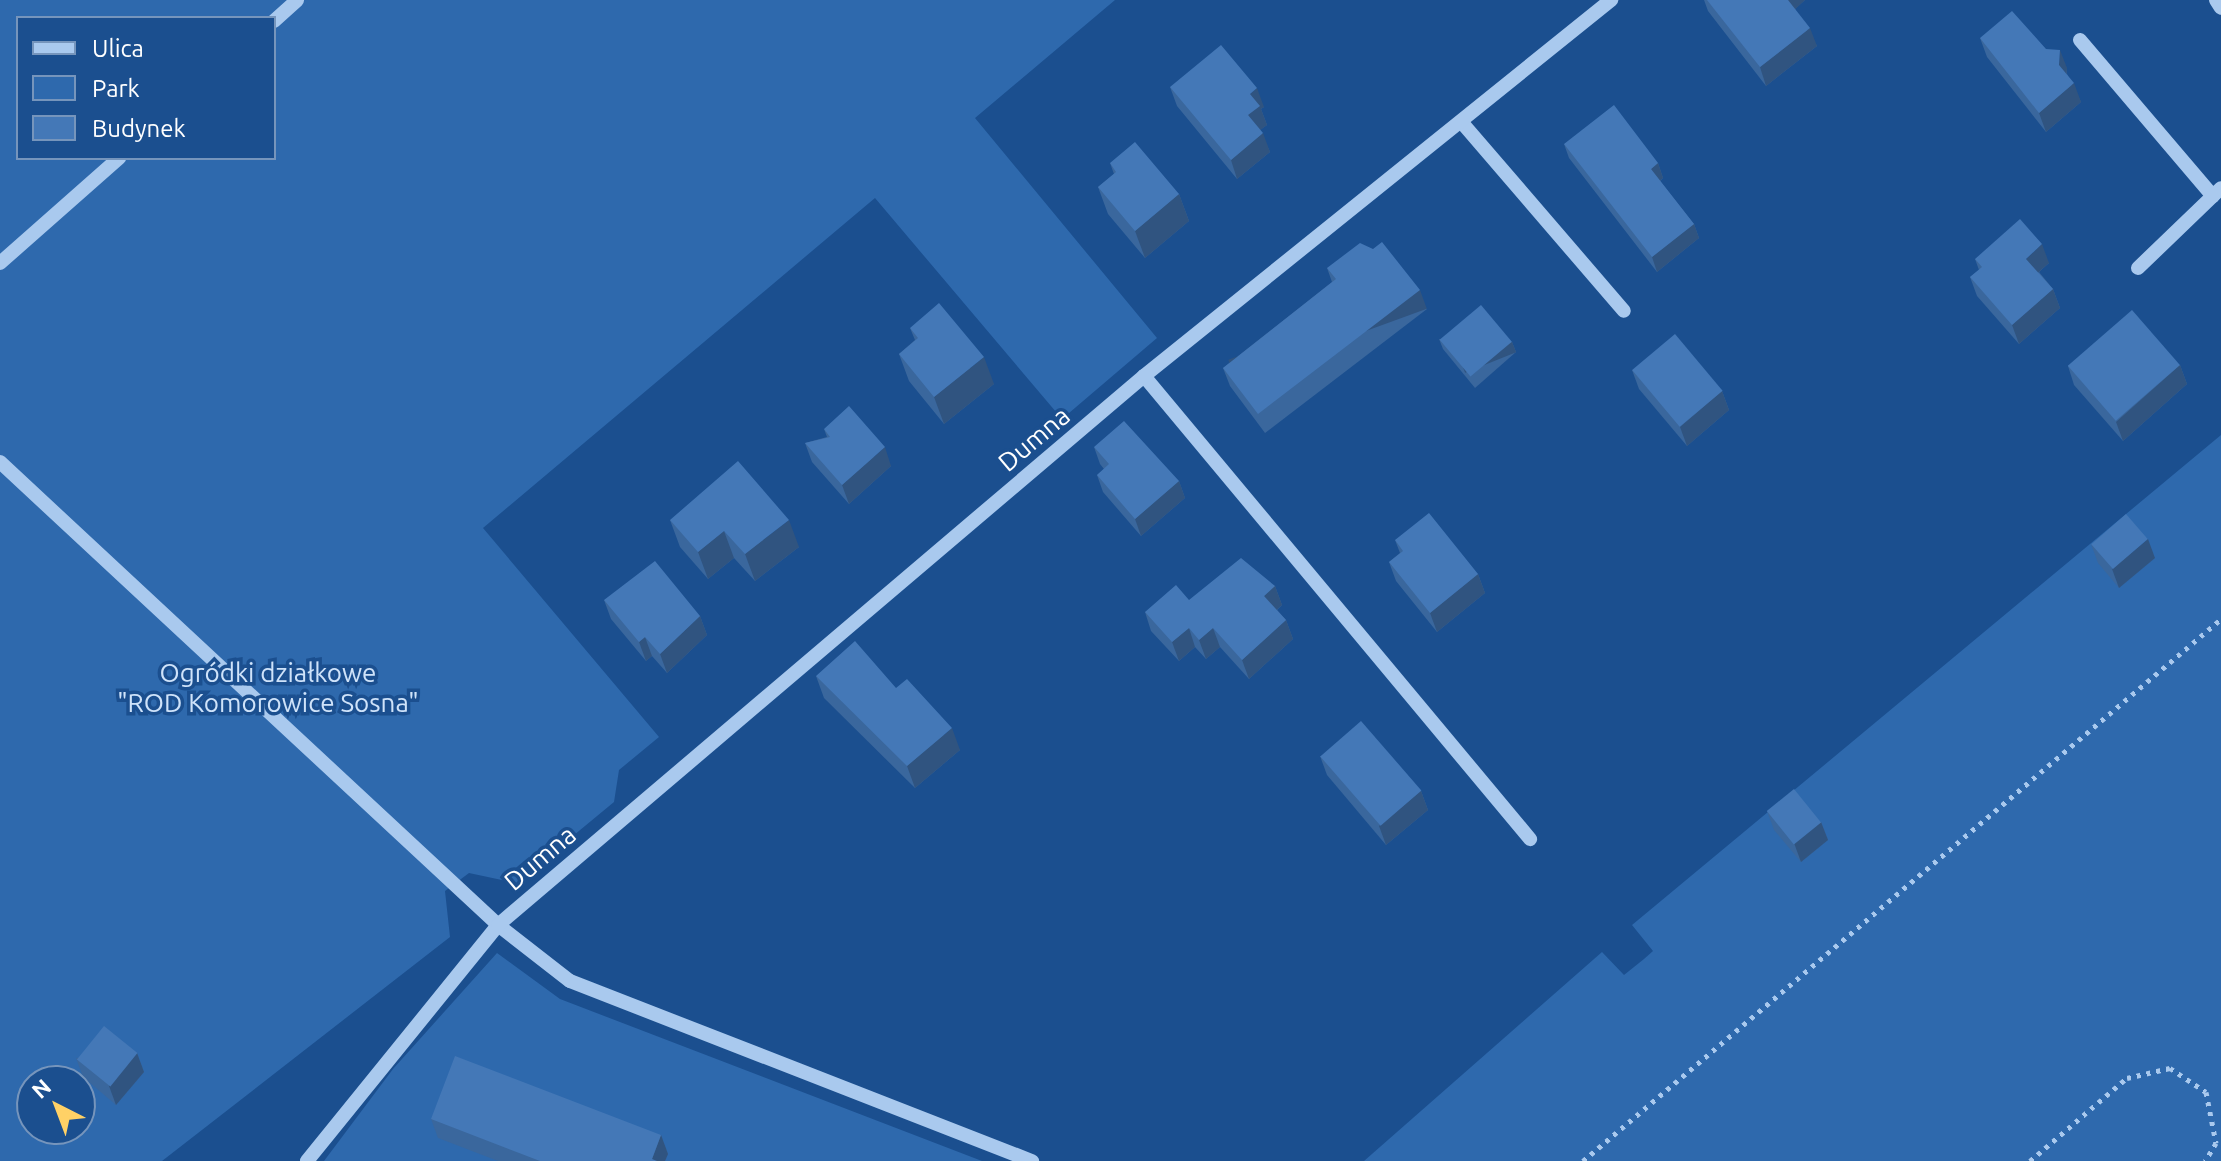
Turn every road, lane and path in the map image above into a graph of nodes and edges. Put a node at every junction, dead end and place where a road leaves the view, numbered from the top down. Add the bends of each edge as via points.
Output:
1 (297, 0) edge
2 (1611, 0) edge
3 (2216, 0) edge
4 (2221, 8) edge
5 (276, 19) edge
6 (2080, 40) dead end
7 (1464, 125) junction
8 (117, 160) edge
9 (2217, 192) edge
10 (0, 263) edge
11 (2138, 268) dead end
12 (1624, 311) dead end
13 (1144, 376) junction
14 (0, 462) edge
15 (2221, 619) edge
16 (1530, 839) dead end
17 (498, 925) junction
18 (307, 1161) edge
19 (1032, 1161) edge
20 (1583, 1161) edge
21 (2030, 1161) edge
22 (2205, 1161) edge

1 - 5 street
2 - 7 street, Dumna
3 - 4 street
6 - 9 street
7 - 12 street
7 - 13 street, Dumna
8 - 10 street
9 - 11 street
13 - 16 street
13 - 17 street, Dumna
14 - 17 street
15 - 20 path
17 - 18 street, Dumna
17 - 19 street via 570,981
21 - 22 path via 2127,1078 2170,1068 2206,1092 2216,1143

